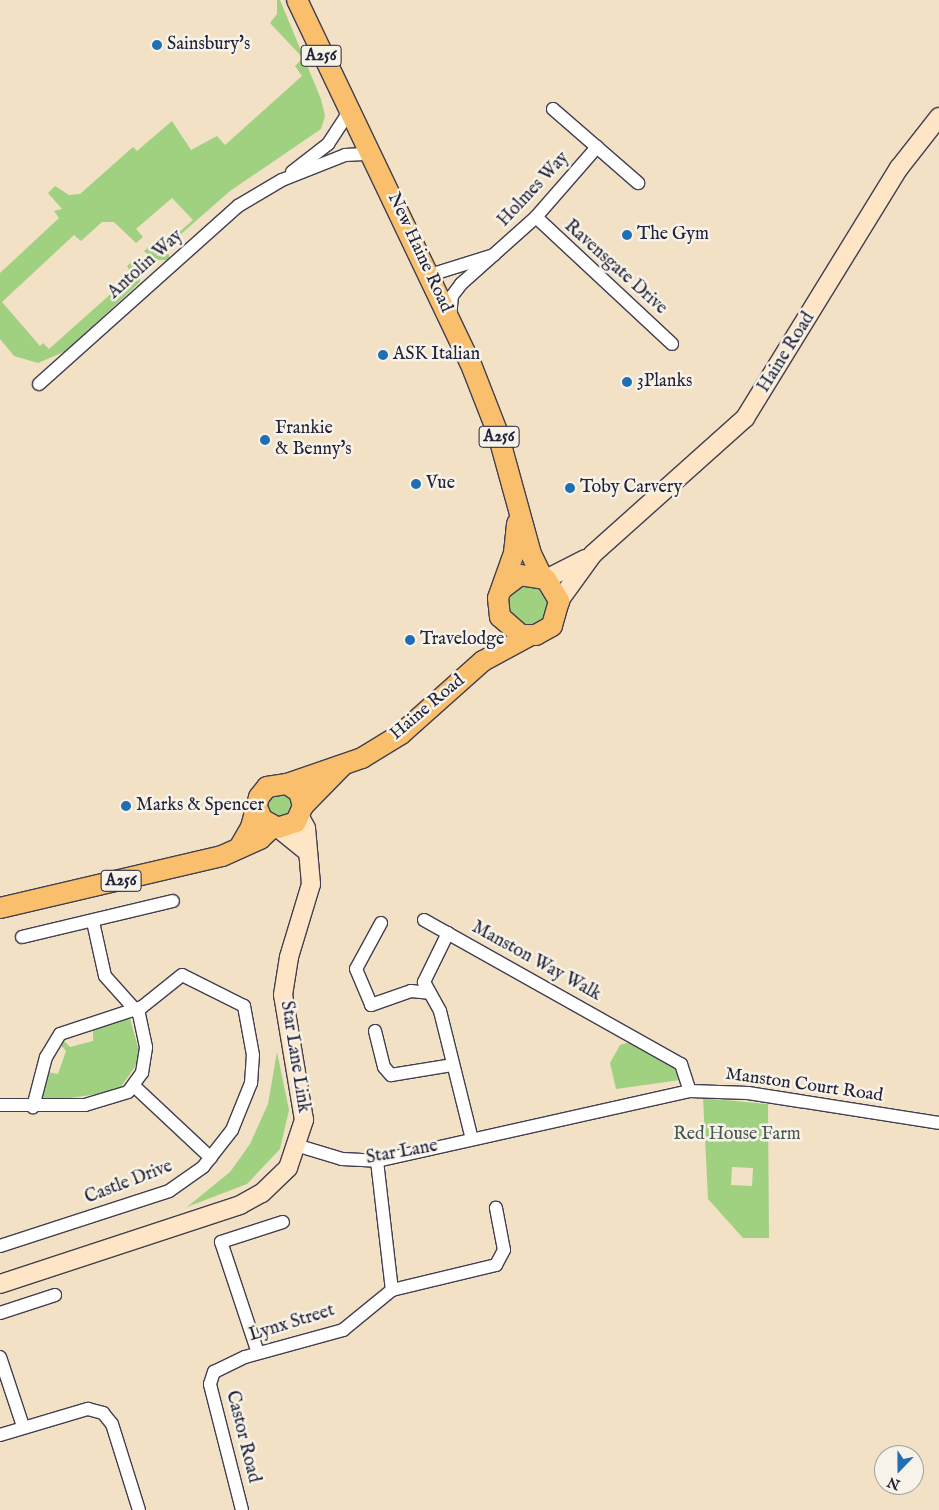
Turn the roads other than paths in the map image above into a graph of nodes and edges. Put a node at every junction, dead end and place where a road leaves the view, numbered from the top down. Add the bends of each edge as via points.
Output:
1 (297, 0) edge
2 (351, 109) junction
3 (553, 109) dead end
4 (939, 116) edge
5 (597, 147) junction
6 (377, 162) junction
7 (282, 180) junction
8 (638, 183) dead end
9 (536, 217) junction
10 (495, 255) junction
11 (430, 275) junction
12 (450, 318) junction
13 (672, 344) dead end
14 (39, 384) dead end
15 (518, 515) junction
16 (593, 554) junction
17 (544, 578) junction
18 (503, 588) junction
19 (559, 601) junction
20 (500, 617) junction
21 (529, 636) junction
22 (484, 661) junction
23 (344, 765) junction
24 (287, 784) junction
25 (257, 807) junction
26 (301, 811) junction
27 (275, 827) junction
28 (239, 848) junction
29 (308, 852) junction
30 (173, 901) dead end
31 (0, 908) edge
32 (424, 920) dead end
33 (93, 922) junction
34 (381, 923) dead end
35 (448, 933) junction
36 (22, 937) dead end
37 (429, 993) junction
38 (133, 1008) junction
39 (375, 1031) dead end
40 (453, 1065) junction
41 (134, 1086) junction
42 (690, 1092) junction
43 (0, 1105) edge
44 (33, 1106) junction
45 (939, 1123) edge
46 (472, 1139) junction
47 (299, 1146) junction
48 (211, 1158) junction
49 (377, 1161) junction
50 (496, 1208) dead end
51 (283, 1222) dead end
52 (0, 1246) edge
53 (0, 1284) edge
54 (392, 1290) junction
55 (55, 1295) dead end
56 (0, 1313) edge
57 (258, 1353) junction
58 (0, 1356) edge
59 (214, 1372) joint
60 (23, 1426) junction
61 (0, 1435) edge
62 (139, 1510) edge
63 (242, 1510) edge

1 - 2 main road, New Haine Road / A256 via 326,66
2 - 6 main road, New Haine Road / A256
2 - 7 street, Antolin Way via 328,144
3 - 5 street, Holmes Way
4 - 16 street, Haine Road via 899,168 745,418
5 - 8 street, Holmes Way
5 - 9 street, Holmes Way
6 - 7 street, Antolin Way via 355,153
6 - 11 main road, New Haine Road / A256
7 - 14 street, Antolin Way via 238,206
9 - 10 street, Holmes Way
9 - 13 street, Ravensgate Drive
10 - 11 street, Holmes Way
10 - 12 street, Holmes Way via 452,296
11 - 12 main road, New Haine Road / A256
12 - 15 main road, New Haine Road / A256 via 498,434
15 - 17 main road, New Haine Road / A256
15 - 18 main road, New Haine Road / A256 via 514,553
16 - 17 street, Haine Road
16 - 19 street, Haine Road
17 - 18 main road, Haine Road via 520,575
17 - 19 main road
18 - 20 main road, Haine Road via 498,598
19 - 21 main road, Haine Road via 552,626
20 - 21 main road via 513,632
20 - 22 main road, Haine Road / A256
21 - 22 main road, Haine Road / A256
22 - 23 main road, Haine Road / A256 via 402,734
23 - 24 main road, Haine Road / A256
23 - 26 main road, Haine Road / A256
24 - 25 main road, Haine Road / A256 via 267,786
24 - 26 main road via 299,792
25 - 27 main road via 262,819
25 - 28 main road, Haine Road / A256
26 - 27 main road, Haine Road / A256 via 291,825
26 - 29 street, Star Lane Link
27 - 28 main road, Haine Road / A256 via 260,839
27 - 29 street
28 - 31 main road, Haine Road / A256 via 198,863
29 - 47 street, Star Lane Link via 310,894 289,957 283,995 305,1106
30 - 33 street
32 - 35 street, Manston Way Walk
33 - 36 street
33 - 38 street via 105,976
34 - 37 street via 356,969 371,1004 411,991
35 - 37 street via 424,982
35 - 42 street, Manston Way Walk via 681,1064
37 - 40 street via 440,1011
38 - 41 street via 139,1014 146,1047 144,1066
38 - 44 street via 60,1034 46,1057
38 - 48 street, Castle Drive via 142,1007 186,974 244,1006 253,1055 251,1083 232,1130
39 - 40 street via 391,1075
40 - 46 street
41 - 44 street via 120,1095 85,1105
41 - 48 street
42 - 45 street, Manston Court Road via 748,1093
42 - 46 street, Star Lane
43 - 44 street
46 - 49 street, Star Lane
47 - 49 street, Star Lane via 342,1158
47 - 53 street via 276,1182 240,1205
48 - 52 street, Castle Drive via 169,1191
49 - 54 street
50 - 54 street via 504,1250 496,1265
51 - 57 street via 221,1242
54 - 57 street, Lynx Street via 343,1330
55 - 56 street
57 - 59 street, Lynx Street
58 - 60 street
59 - 63 street, Castor Road via 210,1384
60 - 61 street
60 - 62 street via 88,1408 103,1413 112,1424

